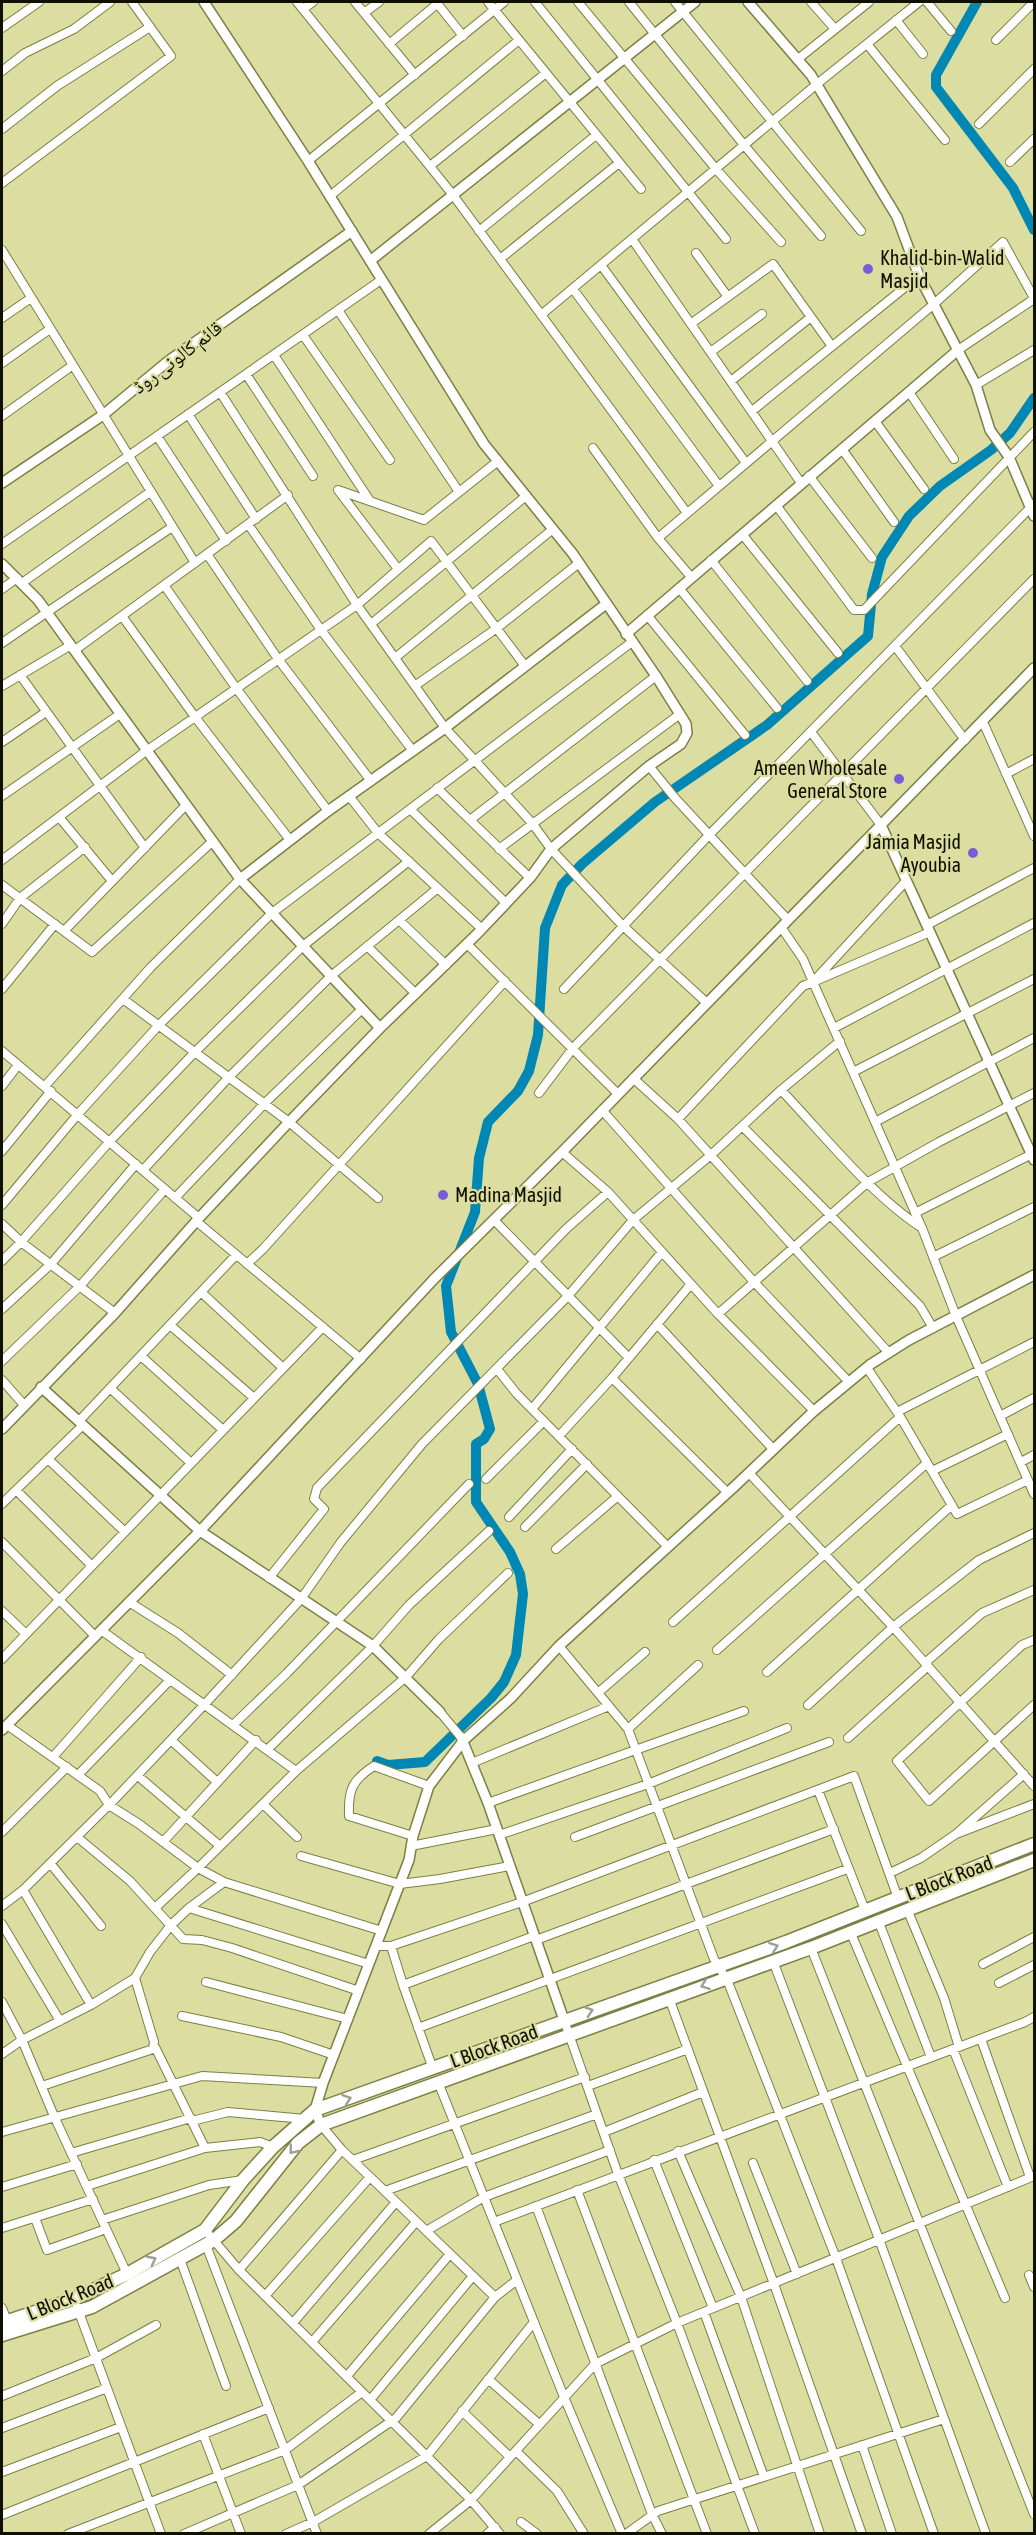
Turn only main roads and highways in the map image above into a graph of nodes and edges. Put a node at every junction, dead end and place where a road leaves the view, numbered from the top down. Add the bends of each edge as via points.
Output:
1 (1035, 1844) edge
2 (1035, 1860) edge
3 (722, 1972) junction
4 (222, 2209) junction
5 (236, 2221) junction
6 (4, 2322) edge
7 (2, 2335) edge

3 -> 1 main road, L Block Road via 865,1910
2 - 3 main road, L Block Road via 811,1948
4 -> 3 main road, L Block Road via 273,2147 315,2110 564,2020
3 -> 5 main road, L Block Road via 669,1998 321,2125 298,2143
4 - 5 main road
6 -> 4 main road, L Block Road via 74,2299 127,2274 205,2230
5 - 7 main road, L Block Road via 210,2243 79,2312

